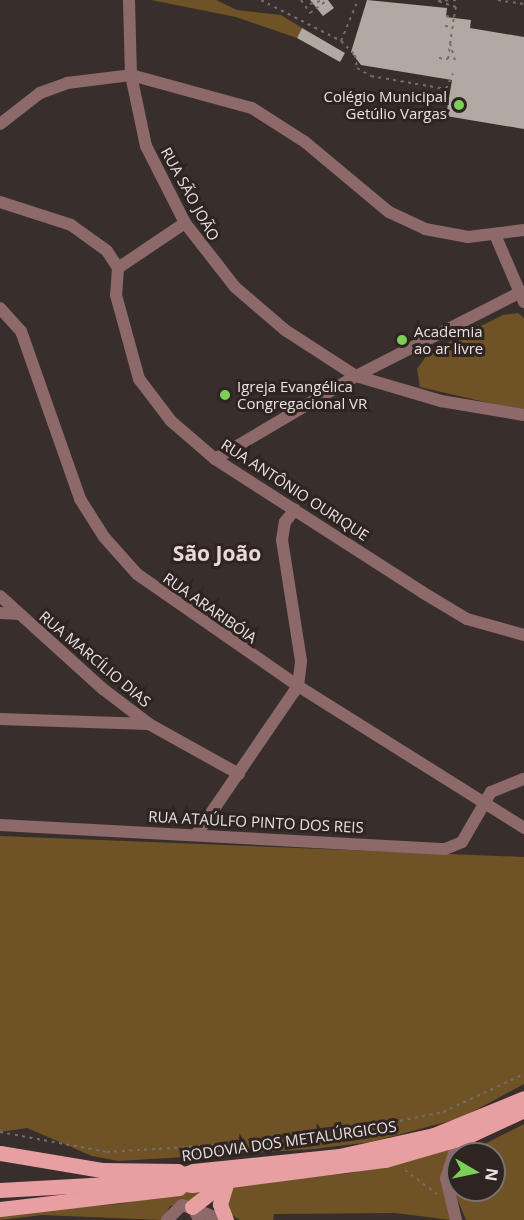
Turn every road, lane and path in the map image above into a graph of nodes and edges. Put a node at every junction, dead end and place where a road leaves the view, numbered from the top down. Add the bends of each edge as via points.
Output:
1 (129, 0) edge
2 (261, 0) edge
3 (301, 0) edge
4 (326, 0) edge
5 (358, 0) edge
6 (457, 0) edge
7 (498, 0) edge
8 (310, 4) dead end
9 (524, 4) edge
10 (446, 16) dead end
11 (454, 17) junction
12 (445, 26) dead end
13 (453, 27) junction
14 (341, 41) junction
15 (450, 43) junction
16 (439, 58) dead end
17 (455, 60) dead end
18 (453, 74) dead end
19 (132, 75) junction
20 (0, 124) edge
21 (0, 202) edge
22 (185, 224) junction
23 (524, 230) edge
24 (496, 237) junction
25 (118, 268) junction
26 (521, 298) edge
27 (0, 308) edge
28 (356, 376) junction
29 (524, 415) edge
30 (215, 459) junction
31 (295, 508) junction
32 (0, 596) edge
33 (0, 613) edge
34 (19, 614) junction
35 (524, 635) edge
36 (298, 686) junction
37 (0, 719) edge
38 (149, 724) junction
39 (239, 774) junction
40 (524, 779) edge
41 (484, 801) junction
42 (0, 825) edge
43 (524, 828) edge
44 (198, 832) junction
45 (524, 1074) edge
46 (524, 1098) edge
47 (524, 1110) edge
48 (0, 1132) edge
49 (468, 1136) junction
50 (463, 1142) edge
51 (0, 1153) edge
52 (403, 1168) dead end
53 (194, 1178) junction
54 (227, 1180) junction
55 (0, 1190) edge
56 (446, 1200) edge
57 (448, 1202) edge
58 (0, 1209) edge
59 (195, 1212) edge
60 (167, 1220) edge
61 (224, 1220) edge
62 (456, 1220) edge

1 - 19 street, RUA SÃO JOÃO
2 - 14 path
3 - 4 path via 310,13
4 - 8 path
5 - 14 path
6 - 11 path via 438,1 456,7
7 - 9 path
10 - 11 path
11 - 13 path
12 - 13 path
13 - 15 path
14 - 18 path via 355,55 357,68 380,79 446,89
15 - 16 path via 447,59
15 - 17 path
19 - 20 street via 68,83 39,93
19 - 22 street, RUA SÃO JOÃO via 146,146
19 - 24 street via 252,108 305,142 389,212 425,229
21 - 25 street via 71,225 107,251
22 - 25 street
22 - 28 street, RUA SÃO JOÃO via 235,287 285,330
23 - 24 street
24 - 26 street
25 - 30 street, RUA ANTÔNIO OURIQUE via 116,295 139,379 171,421
26 - 28 street
27 - 36 street, RUA ARARIBÓIA via 21,331 60,450 104,537 175,605
28 - 29 street, RUA SÃO JOÃO via 441,401
28 - 30 street
30 - 31 street, RUA ANTÔNIO OURIQUE
31 - 35 street, RUA ANTÔNIO OURIQUE via 467,619
31 - 36 street via 285,522 282,540 301,661
32 - 34 street, RUA MARCÍLIO DIAS
33 - 34 street
34 - 38 street, RUA MARCÍLIO DIAS
36 - 39 street
36 - 41 street, RUA ARARIBÓIA
37 - 38 street
38 - 39 street, RUA MARCÍLIO DIAS
39 - 44 street
40 - 41 street via 491,792
41 - 43 street, RUA ARARIBÓIA
41 - 44 street, RUA ATAÚLFO PINTO DOS REIS via 462,842 445,849
42 - 44 street, RUA ATAÚLFO PINTO DOS REIS
45 - 48 path via 443,1112 312,1139 107,1152
46 - 53 main road, RODOVIA DOS METALÚRGICOS via 411,1142
47 - 49 main road, RODOVIA DOS METALÚRGICOS
49 - 50 street
49 - 54 main road, RODOVIA DOS METALÚRGICOS via 385,1160
51 - 53 main road via 102,1170
52 - 56 path
53 - 54 main road, RODOVIA DOS METALÚRGICOS
53 - 55 main road, RODOVIA DOS METALÚRGICOS
53 - 58 main road
54 - 59 main road
54 - 61 main road via 220,1204
57 - 62 street
59 - 60 street via 177,1206
59 - 61 street

